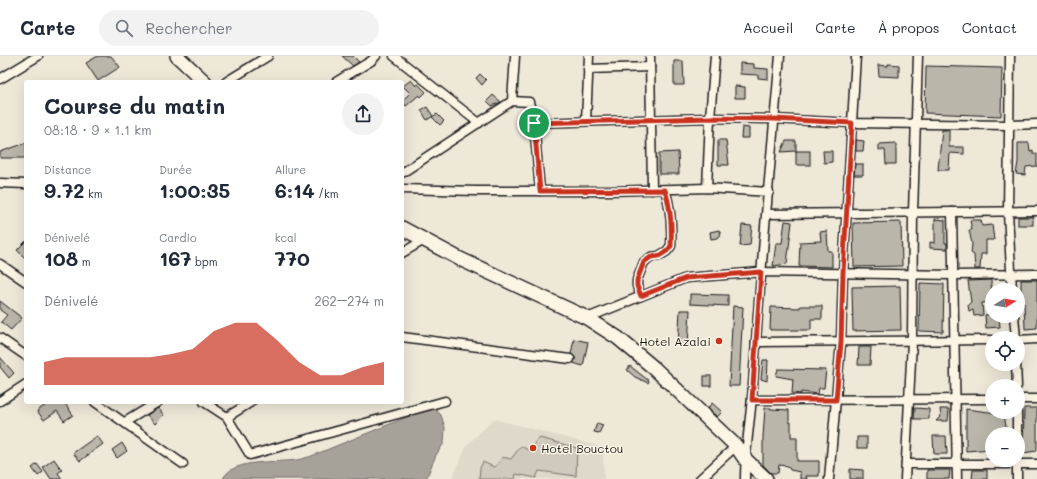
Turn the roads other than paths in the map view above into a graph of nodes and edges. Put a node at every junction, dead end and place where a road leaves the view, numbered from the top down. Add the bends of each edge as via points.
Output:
1 (38, 56) edge
2 (177, 56) edge
3 (268, 56) edge
4 (376, 56) edge
5 (394, 56) edge
6 (515, 56) edge
7 (589, 56) edge
8 (650, 56) edge
9 (715, 56) edge
10 (780, 56) edge
11 (856, 56) edge
12 (918, 56) edge
13 (1010, 56) edge
14 (650, 67) junction
15 (588, 69) junction
16 (0, 78) edge
17 (203, 80) edge
18 (229, 80) edge
19 (339, 80) edge
20 (512, 101) junction
21 (710, 118) junction
22 (652, 119) junction
23 (774, 119) junction
24 (586, 121) junction
25 (479, 123) junction
26 (534, 123) junction
27 (852, 123) junction
28 (916, 124) junction
29 (1037, 124) edge
30 (1009, 125) junction
31 (404, 172) edge
32 (0, 183) edge
33 (24, 184) edge
34 (707, 188) junction
35 (404, 189) edge
36 (652, 190) junction
37 (665, 190) junction
38 (540, 191) junction
39 (769, 192) junction
40 (1037, 211) edge
41 (914, 212) junction
42 (952, 212) junction
43 (1008, 212) junction
44 (846, 213) junction
45 (767, 214) junction
46 (404, 229) edge
47 (424, 240) junction
48 (404, 252) edge
49 (0, 264) edge
50 (761, 272) junction
51 (843, 273) junction
52 (913, 274) junction
53 (1037, 274) edge
54 (953, 275) junction
55 (1011, 275) junction
56 (24, 281) edge
57 (1012, 283) edge
58 (641, 296) junction
59 (587, 318) junction
60 (404, 337) edge
61 (0, 338) edge
62 (1025, 339) edge
63 (1037, 339) edge
64 (985, 340) edge
65 (912, 341) junction
66 (954, 341) junction
67 (756, 342) junction
68 (841, 342) junction
69 (24, 355) edge
70 (570, 359) dead end
71 (24, 385) edge
72 (1025, 399) edge
73 (1037, 399) edge
74 (752, 400) junction
75 (836, 400) junction
76 (908, 400) junction
77 (955, 400) junction
78 (985, 400) edge
79 (0, 401) edge
80 (445, 401) dead end
81 (98, 404) edge
82 (155, 404) edge
83 (207, 404) edge
84 (248, 404) edge
85 (227, 417) junction
86 (124, 422) junction
87 (736, 446) junction
88 (745, 459) junction
89 (985, 463) edge
90 (1025, 463) edge
91 (183, 464) dead end
92 (906, 464) junction
93 (957, 464) junction
94 (1037, 464) edge
95 (1017, 467) edge
96 (700, 479) edge
97 (745, 479) edge
98 (766, 479) edge
99 (829, 479) edge
100 (905, 479) edge
101 (957, 479) edge
102 (1017, 479) edge

1 - 16 street
2 - 17 main road
3 - 18 street
4 - 19 street
5 - 25 street
6 - 20 street
7 - 15 street
8 - 14 street
9 - 21 street
10 - 23 street
11 - 27 street
12 - 28 street
13 - 30 street
14 - 15 street
14 - 22 street
15 - 24 street
20 - 25 street
20 - 26 street via 529,102
21 - 22 street
21 - 23 street
21 - 34 street
22 - 24 street
22 - 36 street
23 - 27 street
23 - 39 street
24 - 26 street
25 - 31 street
26 - 38 street
27 - 28 street
27 - 44 street
28 - 30 street
28 - 41 street
29 - 30 street
30 - 43 street
32 - 33 street
34 - 37 street
34 - 39 street
35 - 38 street
36 - 37 street
36 - 38 street
37 - 58 street via 671,216 671,246 659,256 651,257 644,262 637,280
39 - 45 street
40 - 43 street
41 - 42 street
41 - 44 street
41 - 52 street
42 - 43 street
42 - 54 street
43 - 55 street
44 - 45 street
44 - 51 street
45 - 50 street
46 - 47 main road
47 - 48 street
47 - 59 main road
49 - 56 street
50 - 51 street
50 - 58 street via 686,278
50 - 67 street
51 - 52 street
51 - 68 street
52 - 54 street
52 - 65 street
53 - 55 street
54 - 55 street
54 - 66 street
55 - 57 street
58 - 59 street
59 - 87 main road via 618,338 654,368
60 - 70 street
61 - 69 street
62 - 63 street
64 - 66 street
65 - 66 street
65 - 68 street
65 - 76 street
66 - 77 street
67 - 68 street
67 - 74 street
68 - 75 street
71 - 79 street
72 - 73 street
74 - 75 street
74 - 88 street
75 - 76 street
75 - 99 street
76 - 77 street
76 - 92 street
77 - 78 street
77 - 93 street
80 - 85 street via 250,455
81 - 86 street
82 - 86 street
83 - 85 street
84 - 85 street
86 - 91 street
87 - 88 main road
87 - 96 street
88 - 97 street
88 - 98 main road
89 - 93 street
90 - 94 street
92 - 93 street
92 - 100 street
93 - 101 street
95 - 102 street

